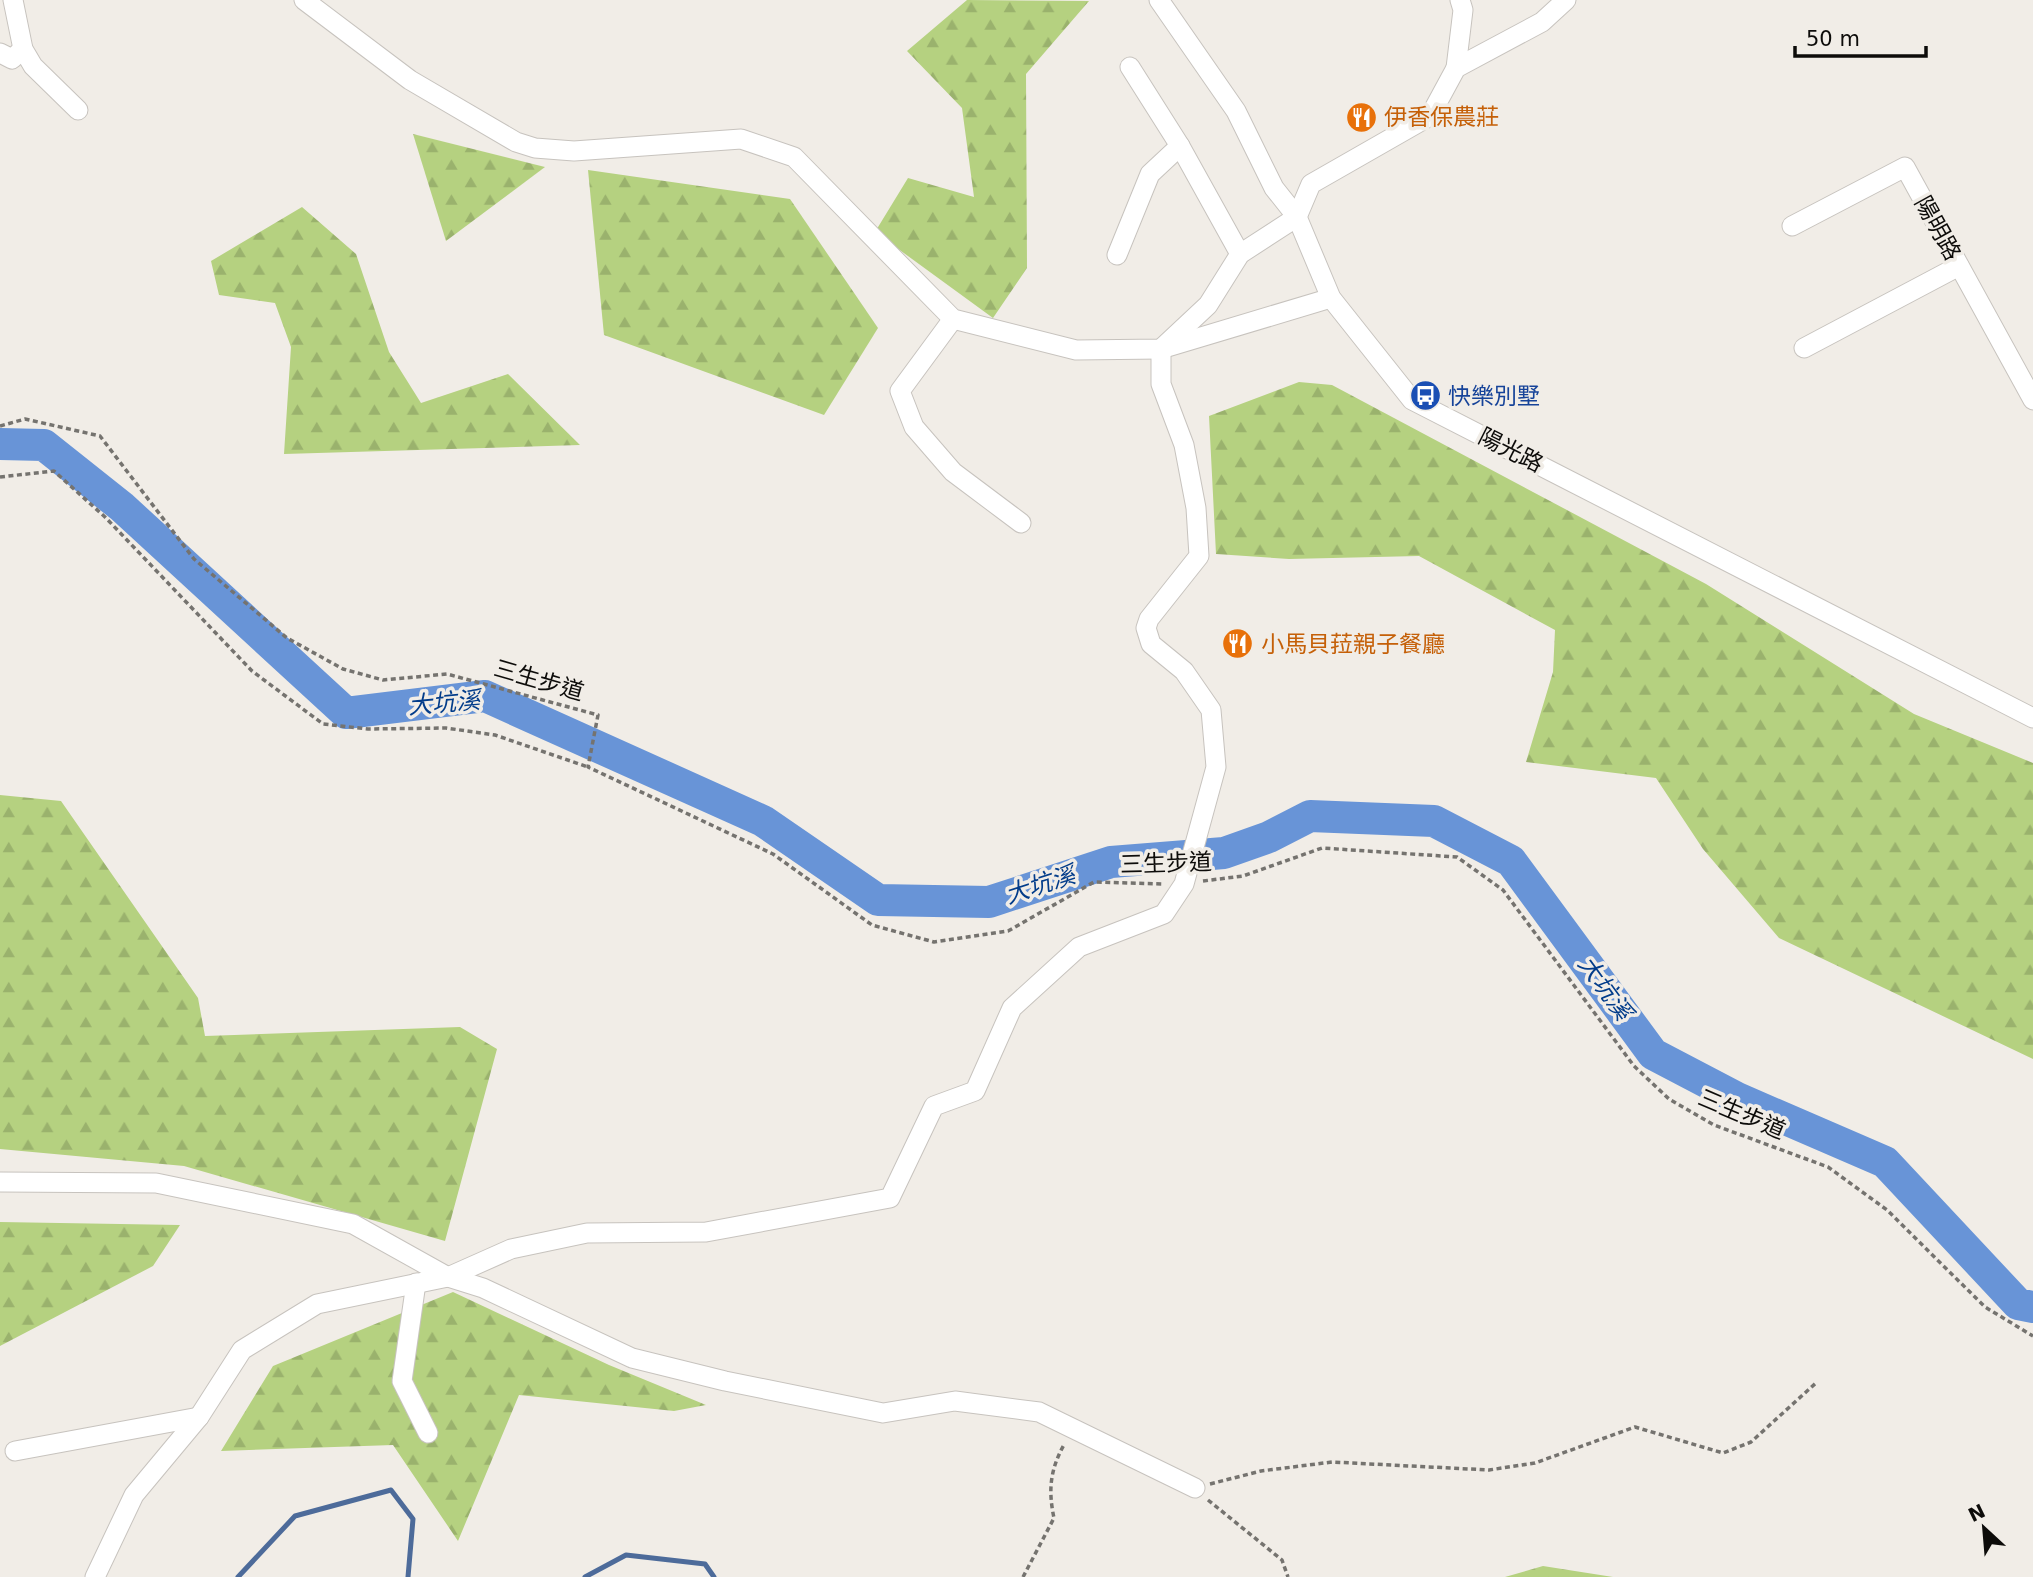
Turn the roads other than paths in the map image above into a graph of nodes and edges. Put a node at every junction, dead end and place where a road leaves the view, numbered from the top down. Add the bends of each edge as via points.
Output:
1 (13, 0) edge
2 (304, 0) edge
3 (1159, 0) edge
4 (1460, 0) edge
5 (1566, 0) edge
6 (23, 49) junction
7 (0, 53) edge
8 (1130, 67) dead end
9 (1456, 68) junction
10 (78, 110) dead end
11 (1180, 146) junction
12 (1297, 217) junction
13 (1792, 226) dead end
14 (1240, 254) junction
15 (1117, 255) dead end
16 (1959, 267) junction
17 (1331, 298) junction
18 (953, 319) junction
19 (1804, 348) dead end
20 (1161, 349) junction
21 (2033, 400) edge
22 (1021, 523) dead end
23 (2033, 718) edge
24 (0, 1182) edge
25 (448, 1277) junction
26 (416, 1283) junction
27 (199, 1418) junction
28 (428, 1433) dead end
29 (15, 1451) dead end
30 (1195, 1488) road end
31 (98, 1574) edge

1 - 6 street
2 - 18 street via 410,80 516,142 574,151 741,139 794,157
3 - 12 street, 陽光路 via 1236,111 1274,188
4 - 9 street via 1463,10
5 - 9 street via 1542,22
6 - 7 street via 12,59
6 - 10 street via 33,66
8 - 11 street
9 - 12 street via 1430,116 1311,184
11 - 14 street
11 - 15 street via 1150,174
12 - 14 street
12 - 17 street, 陽光路
13 - 16 street, 陽明路 via 1905,167
14 - 20 street via 1208,305
16 - 19 street
16 - 21 street, 陽明路
17 - 20 street
17 - 23 street, 陽光路 via 1412,400
18 - 20 street via 1076,351
18 - 22 street via 900,391 914,427 953,472
20 - 25 street via 1161,384 1184,445 1199,556 1146,628 1151,644 1184,671 1211,710 1216,767 1184,884 1164,914 1079,947 1012,1008 975,1091 934,1106 890,1198 706,1232 587,1233 511,1249
24 - 25 street via 156,1183 340,1221
25 - 26 street
25 - 30 street via 483,1288 632,1357 725,1381 883,1413 955,1401 1039,1412
26 - 27 street via 317,1304 242,1350
26 - 28 street via 402,1381
27 - 29 street
27 - 31 street via 134,1495

